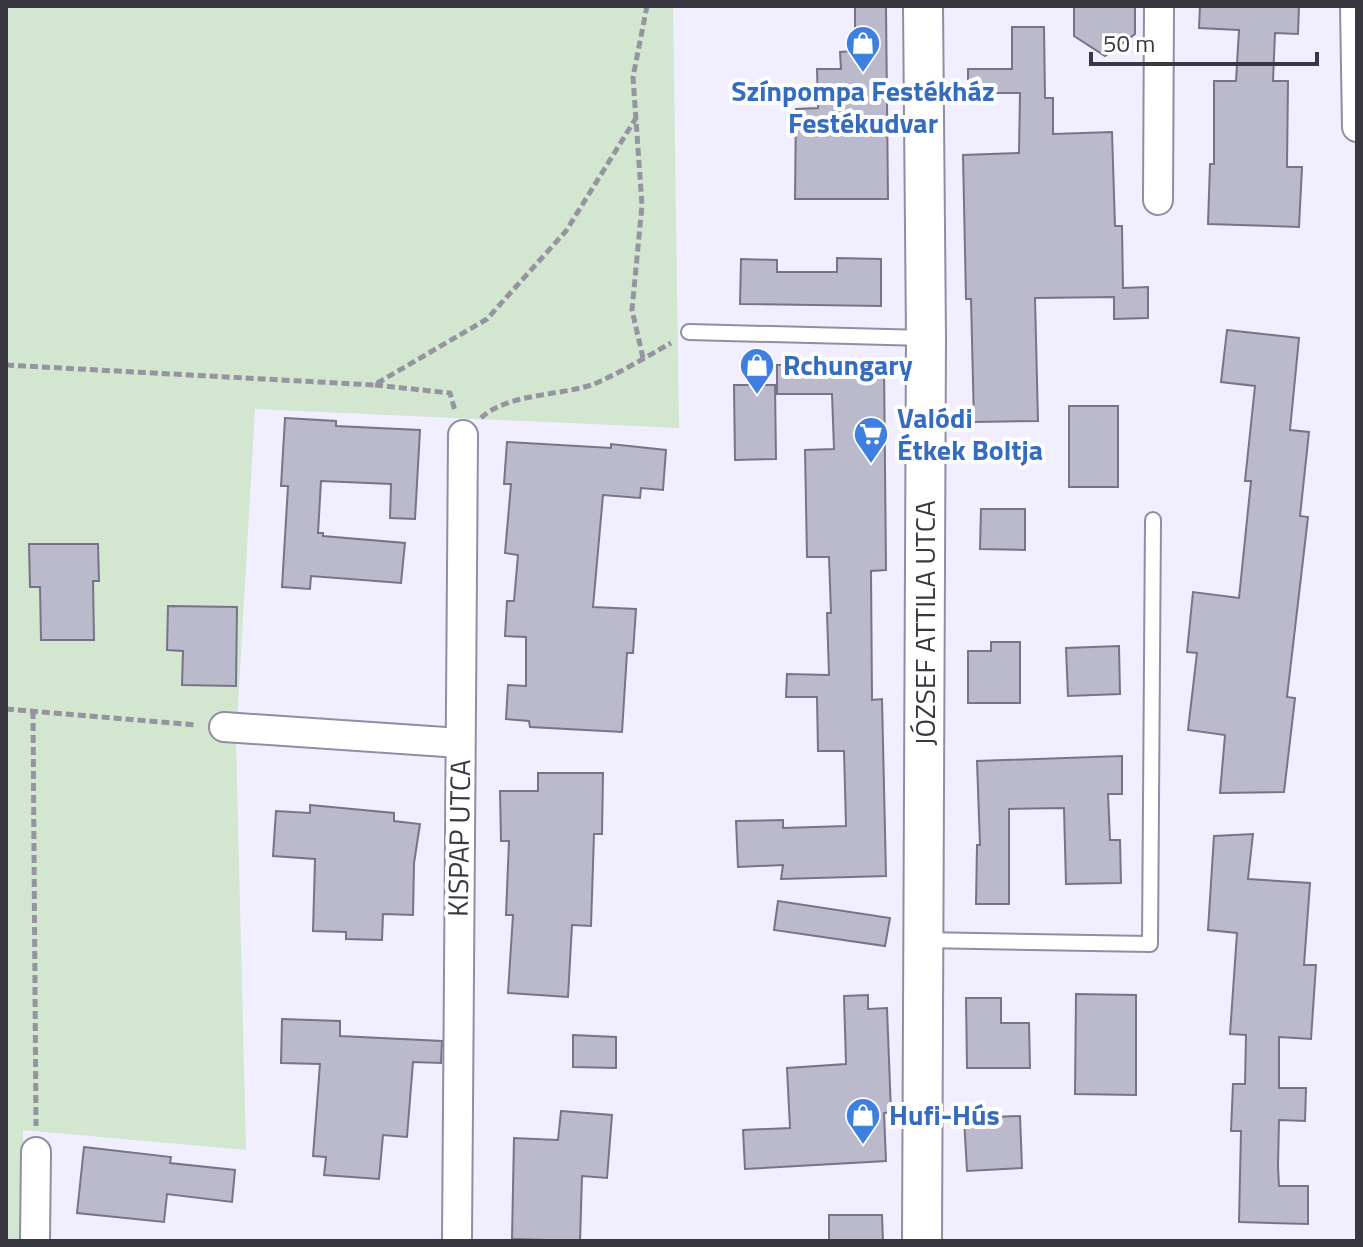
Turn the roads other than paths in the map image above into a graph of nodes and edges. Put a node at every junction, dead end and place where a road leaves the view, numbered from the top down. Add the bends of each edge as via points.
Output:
1 (923, 6) edge
2 (1159, 6) edge
3 (1355, 6) edge
4 (1357, 127) edge
5 (1158, 200) dead end
6 (689, 332) road end
7 (926, 338) junction
8 (463, 435) road end
9 (1153, 520) dead end
10 (224, 727) road end
11 (460, 743) junction
12 (923, 940) junction
13 (36, 1152) road end
14 (35, 1241) edge
15 (457, 1241) edge
16 (922, 1241) edge

1 - 7 main road, JÓZSEF ATTILA UTCA
2 - 5 street
3 - 4 street
6 - 7 lane
7 - 12 main road, JÓZSEF ATTILA UTCA
8 - 11 street, KISPAP UTCA
9 - 12 lane via 1150,944
10 - 11 street
11 - 15 street, KISPAP UTCA
12 - 16 main road, JÓZSEF ATTILA UTCA
13 - 14 street

